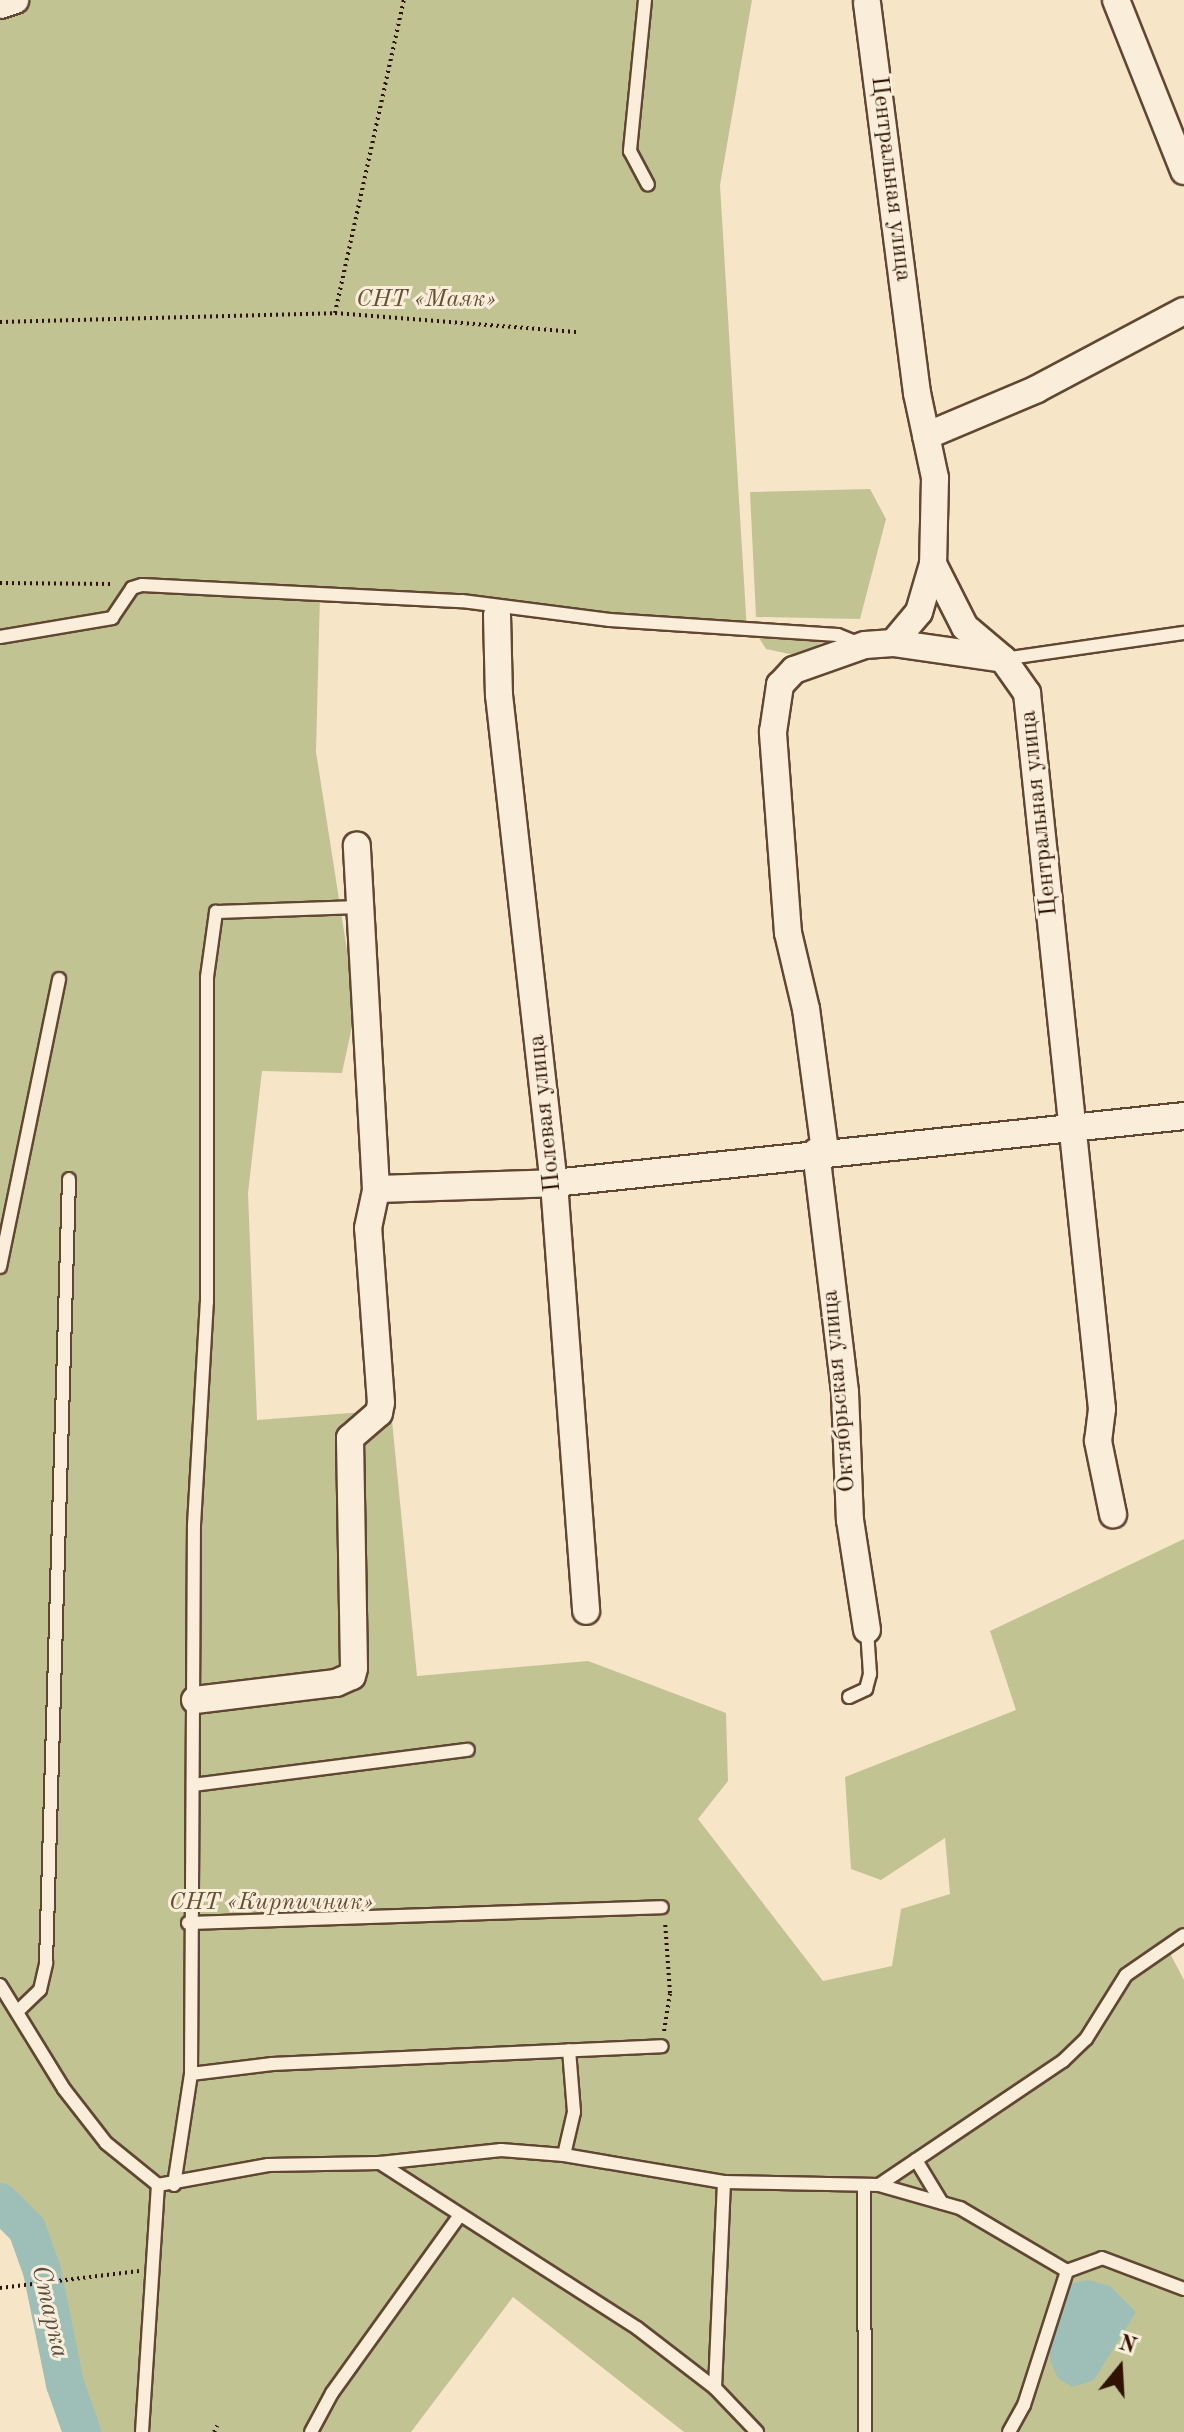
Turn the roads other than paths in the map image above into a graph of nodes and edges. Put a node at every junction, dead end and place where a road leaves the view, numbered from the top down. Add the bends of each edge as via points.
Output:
1 (15, 0) edge
2 (645, 0) edge
3 (1116, 0) edge
4 (867, 3) dead end
5 (0, 5) edge
6 (1184, 171) edge
7 (648, 185) dead end
8 (1184, 311) edge
9 (926, 436) junction
10 (933, 564) junction
11 (497, 610) junction
12 (1184, 633) edge
13 (0, 637) edge
14 (893, 643) junction
15 (865, 645) junction
16 (1003, 659) junction
17 (357, 846) dead end
18 (360, 907) junction
19 (59, 979) dead end
20 (1184, 1116) edge
21 (1075, 1126) junction
22 (820, 1151) junction
23 (69, 1179) dead end
24 (554, 1183) junction
25 (376, 1189) junction
26 (0, 1267) edge
27 (1113, 1514) dead end
28 (586, 1611) dead end
29 (867, 1630) joint
30 (849, 1697) dead end
31 (195, 1700) junction
32 (468, 1750) dead end
33 (193, 1785) junction
34 (662, 1907) road end
35 (188, 1923) junction
36 (1184, 1935) edge
37 (0, 1985) edge
38 (17, 2012) junction
39 (662, 2046) road end
40 (569, 2050) junction
41 (191, 2074) junction
42 (564, 2155) junction
43 (916, 2160) junction
44 (380, 2163) junction
45 (724, 2182) junction
46 (158, 2185) junction
47 (174, 2185) junction
48 (864, 2185) junction
49 (879, 2185) junction
50 (942, 2203) junction
51 (459, 2216) junction
52 (1067, 2271) junction
53 (1184, 2289) edge
54 (715, 2388) junction
55 (142, 2432) edge
56 (311, 2432) edge
57 (757, 2432) edge
58 (865, 2432) edge
59 (1009, 2432) edge

1 - 5 street
2 - 7 lane via 630,151
3 - 6 street
4 - 9 street, Центральная улица
8 - 9 street via 1037,389
9 - 10 street, Центральная улица via 935,478
10 - 14 street via 919,612
10 - 16 street, Центральная улица via 965,627
11 - 13 lane via 132,588 112,618
11 - 15 lane via 838,635
11 - 24 street, Полевая улица via 499,695
12 - 16 lane
14 - 15 street
14 - 16 street
15 - 22 street, Октябрьская улица via 794,670 780,685 773,732 788,933 806,1009
16 - 21 street, Центральная улица via 1027,693
17 - 18 street
18 - 25 street
18 - 31 lane via 216,912 207,977 207,1302 194,1525
19 - 26 lane
20 - 21 street
21 - 22 street
21 - 27 street, Центральная улица via 1102,1409 1098,1441
22 - 24 street
22 - 29 street, Октябрьская улица via 845,1392 852,1535
23 - 38 lane via 46,1963 40,1990
24 - 25 street
24 - 28 street, Полевая улица
25 - 31 street via 368,1228 381,1403 379,1413 350,1438 352,1676 283,1693
29 - 30 lane via 866,1689
31 - 33 lane
32 - 33 lane
33 - 35 lane
34 - 35 lane
35 - 41 lane
36 - 43 lane via 1126,1975 1086,2039 1063,2061
37 - 38 lane
38 - 46 lane via 64,2089 106,2143
39 - 40 lane
40 - 41 lane via 272,2064
40 - 42 lane via 574,2112
41 - 47 lane
42 - 44 lane via 501,2150
42 - 45 lane
43 - 49 lane
43 - 50 lane
44 - 47 lane via 268,2165
44 - 51 lane
45 - 48 lane
45 - 54 lane
46 - 47 lane
46 - 55 lane
48 - 49 lane
48 - 58 lane
49 - 50 lane
50 - 52 lane via 960,2208
51 - 54 lane via 637,2328
51 - 56 lane via 332,2393
52 - 53 lane via 1102,2258
52 - 59 lane via 1024,2405
54 - 57 lane

